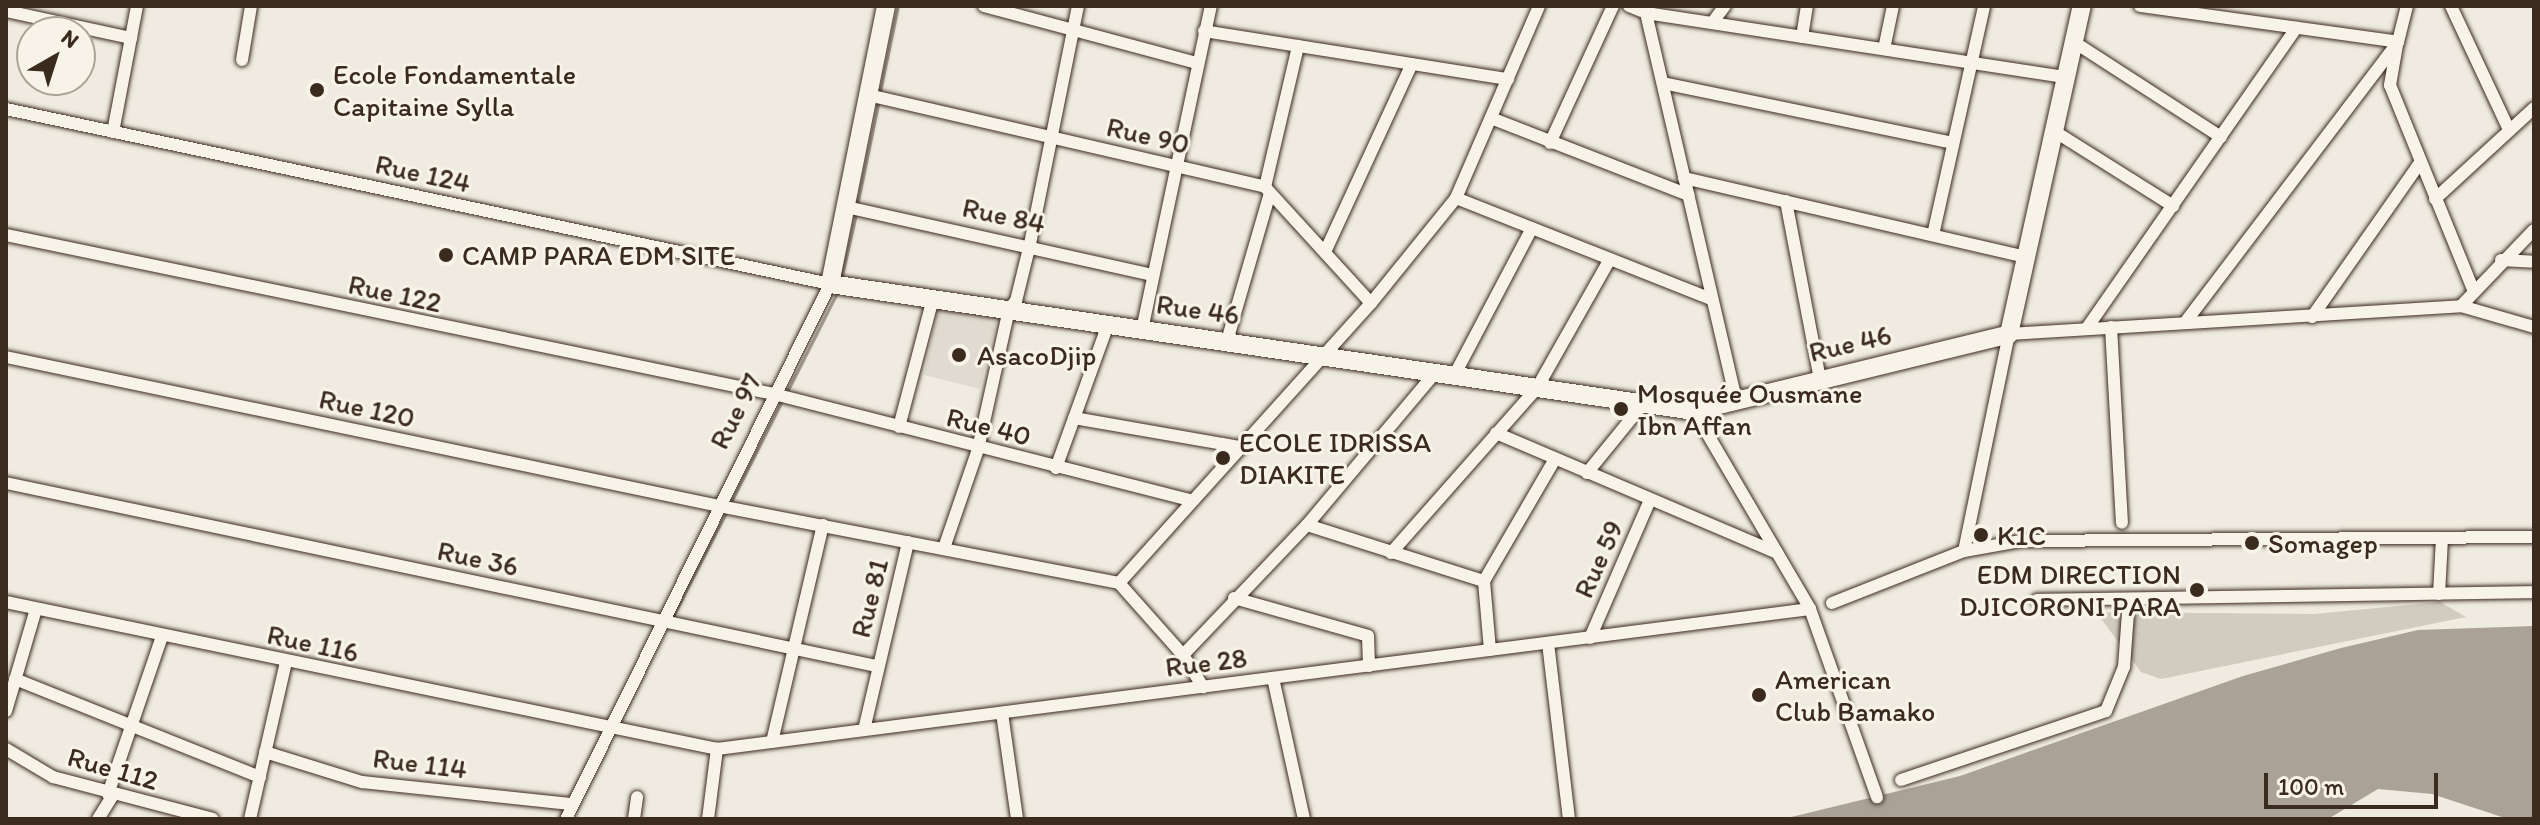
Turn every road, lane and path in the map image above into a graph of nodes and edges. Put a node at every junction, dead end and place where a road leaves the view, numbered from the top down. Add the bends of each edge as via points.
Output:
1 (137, 6) edge
2 (251, 6) edge
3 (886, 6) edge
4 (984, 6) edge
5 (1078, 6) edge
6 (1211, 6) edge
7 (1539, 6) edge
8 (1613, 6) edge
9 (1629, 6) edge
10 (1725, 6) edge
11 (1807, 6) edge
12 (1893, 6) edge
13 (1984, 6) edge
14 (2082, 6) edge
15 (2140, 6) edge
16 (2407, 6) edge
17 (2451, 6) edge
18 (6, 11) edge
19 (1646, 13) junction
20 (1712, 23) junction
21 (2296, 28) junction
22 (1073, 30) junction
23 (1204, 31) junction
24 (1802, 37) junction
25 (131, 38) junction
26 (2074, 42) junction
27 (2398, 42) junction
28 (1298, 46) junction
29 (1884, 49) junction
30 (242, 60) dead end
31 (1971, 62) junction
32 (1196, 63) junction
33 (1412, 64) junction
34 (2066, 77) junction
35 (1508, 79) junction
36 (1663, 83) junction
37 (876, 96) junction
38 (2534, 108) edge
39 (6, 109) edge
40 (1491, 118) junction
41 (2509, 130) junction
42 (2054, 131) junction
43 (113, 132) junction
44 (1053, 137) junction
45 (2221, 137) junction
46 (1550, 143) junction
47 (1953, 143) junction
48 (2420, 163) junction
49 (1175, 166) junction
50 (1684, 178) junction
51 (1267, 190) junction
52 (1688, 195) junction
53 (1456, 198) junction
54 (2435, 199) junction
55 (1786, 201) junction
56 (2173, 206) junction
57 (846, 207) junction
58 (1532, 228) junction
59 (2534, 230) edge
60 (6, 235) edge
61 (1933, 235) junction
62 (1030, 244) junction
63 (1325, 252) junction
64 (2026, 257) junction
65 (1610, 259) junction
66 (2501, 260) junction
67 (2534, 262) edge
68 (1152, 275) junction
69 (830, 284) junction
70 (2474, 292) junction
71 (933, 298) junction
72 (1711, 299) junction
73 (1371, 303) junction
74 (2461, 306) junction
75 (1009, 309) junction
76 (2312, 317) junction
77 (2187, 320) junction
78 (1108, 324) junction
79 (2111, 327) junction
80 (2534, 327) edge
81 (2087, 328) junction
82 (1142, 330) junction
83 (2009, 334) junction
84 (1227, 341) junction
85 (1325, 355) junction
86 (6, 357) edge
87 (1435, 373) junction
88 (1454, 376) junction
89 (1820, 379) junction
90 (1537, 388) junction
91 (774, 394) junction
92 (1736, 400) junction
93 (1643, 404) junction
94 (1694, 411) junction
95 (1074, 418) junction
96 (899, 427) junction
97 (1496, 433) junction
98 (1241, 447) junction
99 (978, 449) junction
100 (1555, 459) junction
101 (1056, 468) junction
102 (1587, 473) junction
103 (6, 483) edge
104 (1650, 500) junction
105 (1193, 501) junction
106 (719, 506) junction
107 (2122, 523) dead end
108 (823, 525) junction
109 (1307, 525) junction
110 (2534, 537) edge
111 (2442, 538) junction
112 (908, 542) junction
113 (944, 548) junction
114 (1964, 551) junction
115 (1391, 553) junction
116 (1777, 553) junction
117 (1484, 581) junction
118 (1119, 583) junction
119 (2534, 592) edge
120 (2439, 594) junction
121 (1234, 598) junction
122 (2129, 599) junction
123 (2037, 600) dead end
124 (6, 602) edge
125 (1832, 603) dead end
126 (36, 609) junction
127 (1810, 609) junction
128 (662, 621) junction
129 (162, 636) junction
130 (1590, 638) junction
131 (1548, 643) junction
132 (793, 649) junction
133 (1490, 650) junction
134 (1183, 655) junction
135 (286, 662) junction
136 (877, 666) junction
137 (1369, 666) junction
138 (1273, 678) junction
139 (15, 679) junction
140 (1203, 687) junction
141 (6, 711) edge
142 (1002, 713) junction
143 (131, 726) junction
144 (864, 730) junction
145 (609, 731) junction
146 (772, 742) junction
147 (6, 749) edge
148 (717, 749) junction
149 (265, 752) junction
150 (260, 777) junction
151 (1901, 780) dead end
152 (111, 794) junction
153 (637, 797) dead end
154 (1877, 797) dead end
155 (573, 804) junction
156 (98, 819) edge
157 (213, 819) edge
158 (250, 819) edge
159 (566, 819) edge
160 (634, 819) edge
161 (708, 819) edge
162 (1017, 819) edge
163 (1304, 819) edge
164 (1569, 819) edge

1 - 25 street
2 - 30 street
3 - 37 street, Rue 97
4 - 22 street
5 - 22 street
6 - 23 street
7 - 35 street
8 - 46 street
9 - 19 street
10 - 20 street
11 - 24 street
12 - 29 street
13 - 31 street
14 - 26 street
15 - 21 street
16 - 27 street
17 - 41 street
18 - 25 street
19 - 20 street
19 - 36 street
20 - 24 street
21 - 27 street
21 - 45 street
22 - 32 street
22 - 44 street
23 - 28 street
23 - 32 street
24 - 29 street
25 - 43 street
26 - 34 street
26 - 45 street
27 - 48 street via 2390,85
27 - 77 street
28 - 33 street
28 - 51 street
29 - 31 street
31 - 34 street
31 - 47 street
32 - 49 street
33 - 35 street
33 - 63 street
34 - 42 street
35 - 40 street
36 - 47 street
36 - 50 street
37 - 44 street, Rue 90
37 - 57 street, Rue 97
38 - 41 street
39 - 43 street, Rue 124
40 - 46 street
40 - 53 street
41 - 54 street
42 - 56 street
42 - 64 street
43 - 69 street, Rue 124
44 - 49 street, Rue 90
44 - 62 street
45 - 56 street
46 - 52 street
47 - 61 street
48 - 54 street
48 - 76 street
49 - 51 street, Rue 90
49 - 68 street
50 - 52 street
50 - 55 street
51 - 63 street
51 - 84 street
52 - 72 street
53 - 58 street
53 - 73 street
54 - 70 street
55 - 61 street
55 - 89 street
56 - 81 street
57 - 62 street, Rue 84
57 - 69 street, Rue 97
58 - 65 street
58 - 88 street
59 - 66 street
60 - 91 street, Rue 122
61 - 64 street
62 - 68 street, Rue 84
62 - 75 street via 1016,301
63 - 73 street
64 - 83 street
65 - 72 street
65 - 90 street
66 - 67 street
66 - 70 street
68 - 82 street
69 - 71 street, Rue 46
69 - 91 street, Rue 97
70 - 74 street
71 - 75 street, Rue 46
71 - 96 street
72 - 92 street
73 - 85 street
74 - 76 street, Rue 46
74 - 80 street
75 - 78 street, Rue 46
75 - 99 street
76 - 77 street, Rue 46
77 - 79 street, Rue 46
78 - 82 street, Rue 46
78 - 95 street
79 - 81 street, Rue 46
79 - 107 street
81 - 83 street, Rue 46
82 - 84 street, Rue 46
83 - 89 street, Rue 46
83 - 114 street
84 - 85 street, Rue 46
85 - 87 street, Rue 46
85 - 98 street
86 - 106 street, Rue 120
87 - 88 street, Rue 46
87 - 109 street
88 - 90 street, Rue 46
89 - 92 street, Rue 46
90 - 93 street, Rue 46
90 - 97 street
91 - 96 street, Rue 40
91 - 106 street, Rue 97
92 - 94 street, Rue 46
93 - 94 street, Rue 46
93 - 102 street
94 - 116 street
95 - 98 street
95 - 101 street
96 - 99 street, Rue 40
97 - 100 street
97 - 115 street
98 - 105 street
99 - 101 street, Rue 40
99 - 113 street
100 - 102 street
100 - 117 street
101 - 105 street, Rue 40
102 - 104 street
103 - 128 street, Rue 36
104 - 116 street
104 - 130 street, Rue 59
105 - 118 street
106 - 108 street, Rue 120
106 - 128 street, Rue 97
108 - 112 street, Rue 120
108 - 132 street
109 - 115 street
109 - 121 street
110 - 111 street
111 - 114 street via 2021,541
111 - 120 street
112 - 113 street, Rue 120
112 - 136 street, Rue 81
113 - 118 street, Rue 120
114 - 125 street
115 - 117 street
116 - 127 street
117 - 133 street
118 - 134 street
119 - 120 street
120 - 122 street
121 - 134 street
121 - 137 street via 1368,636
122 - 123 street
122 - 151 street via 2124,667 2106,711
124 - 126 street, Rue 116
126 - 129 street, Rue 116
126 - 139 street
127 - 130 street, Rue 28
127 - 154 street
128 - 132 street, Rue 36
128 - 145 street, Rue 97
129 - 135 street, Rue 116
129 - 143 street
130 - 131 street, Rue 28
131 - 133 street, Rue 28
131 - 164 street
132 - 136 street, Rue 36
132 - 146 street
133 - 137 street, Rue 28
134 - 140 street
135 - 145 street, Rue 116
135 - 149 street
136 - 144 street
137 - 138 street, Rue 28
138 - 140 street, Rue 28
138 - 163 street
139 - 141 street
139 - 143 street
140 - 142 street, Rue 28
142 - 144 street, Rue 28
142 - 162 street
143 - 150 street
143 - 152 street
144 - 146 street, Rue 28
145 - 148 street, Rue 28
145 - 155 street, Rue 97
146 - 148 street, Rue 28
147 - 152 street, Rue 112 via 53,777
148 - 161 street
149 - 150 street
149 - 155 street, Rue 114 via 362,782
150 - 158 street
152 - 156 street
152 - 157 street, Rue 112
153 - 160 street
155 - 159 street, Rue 97

